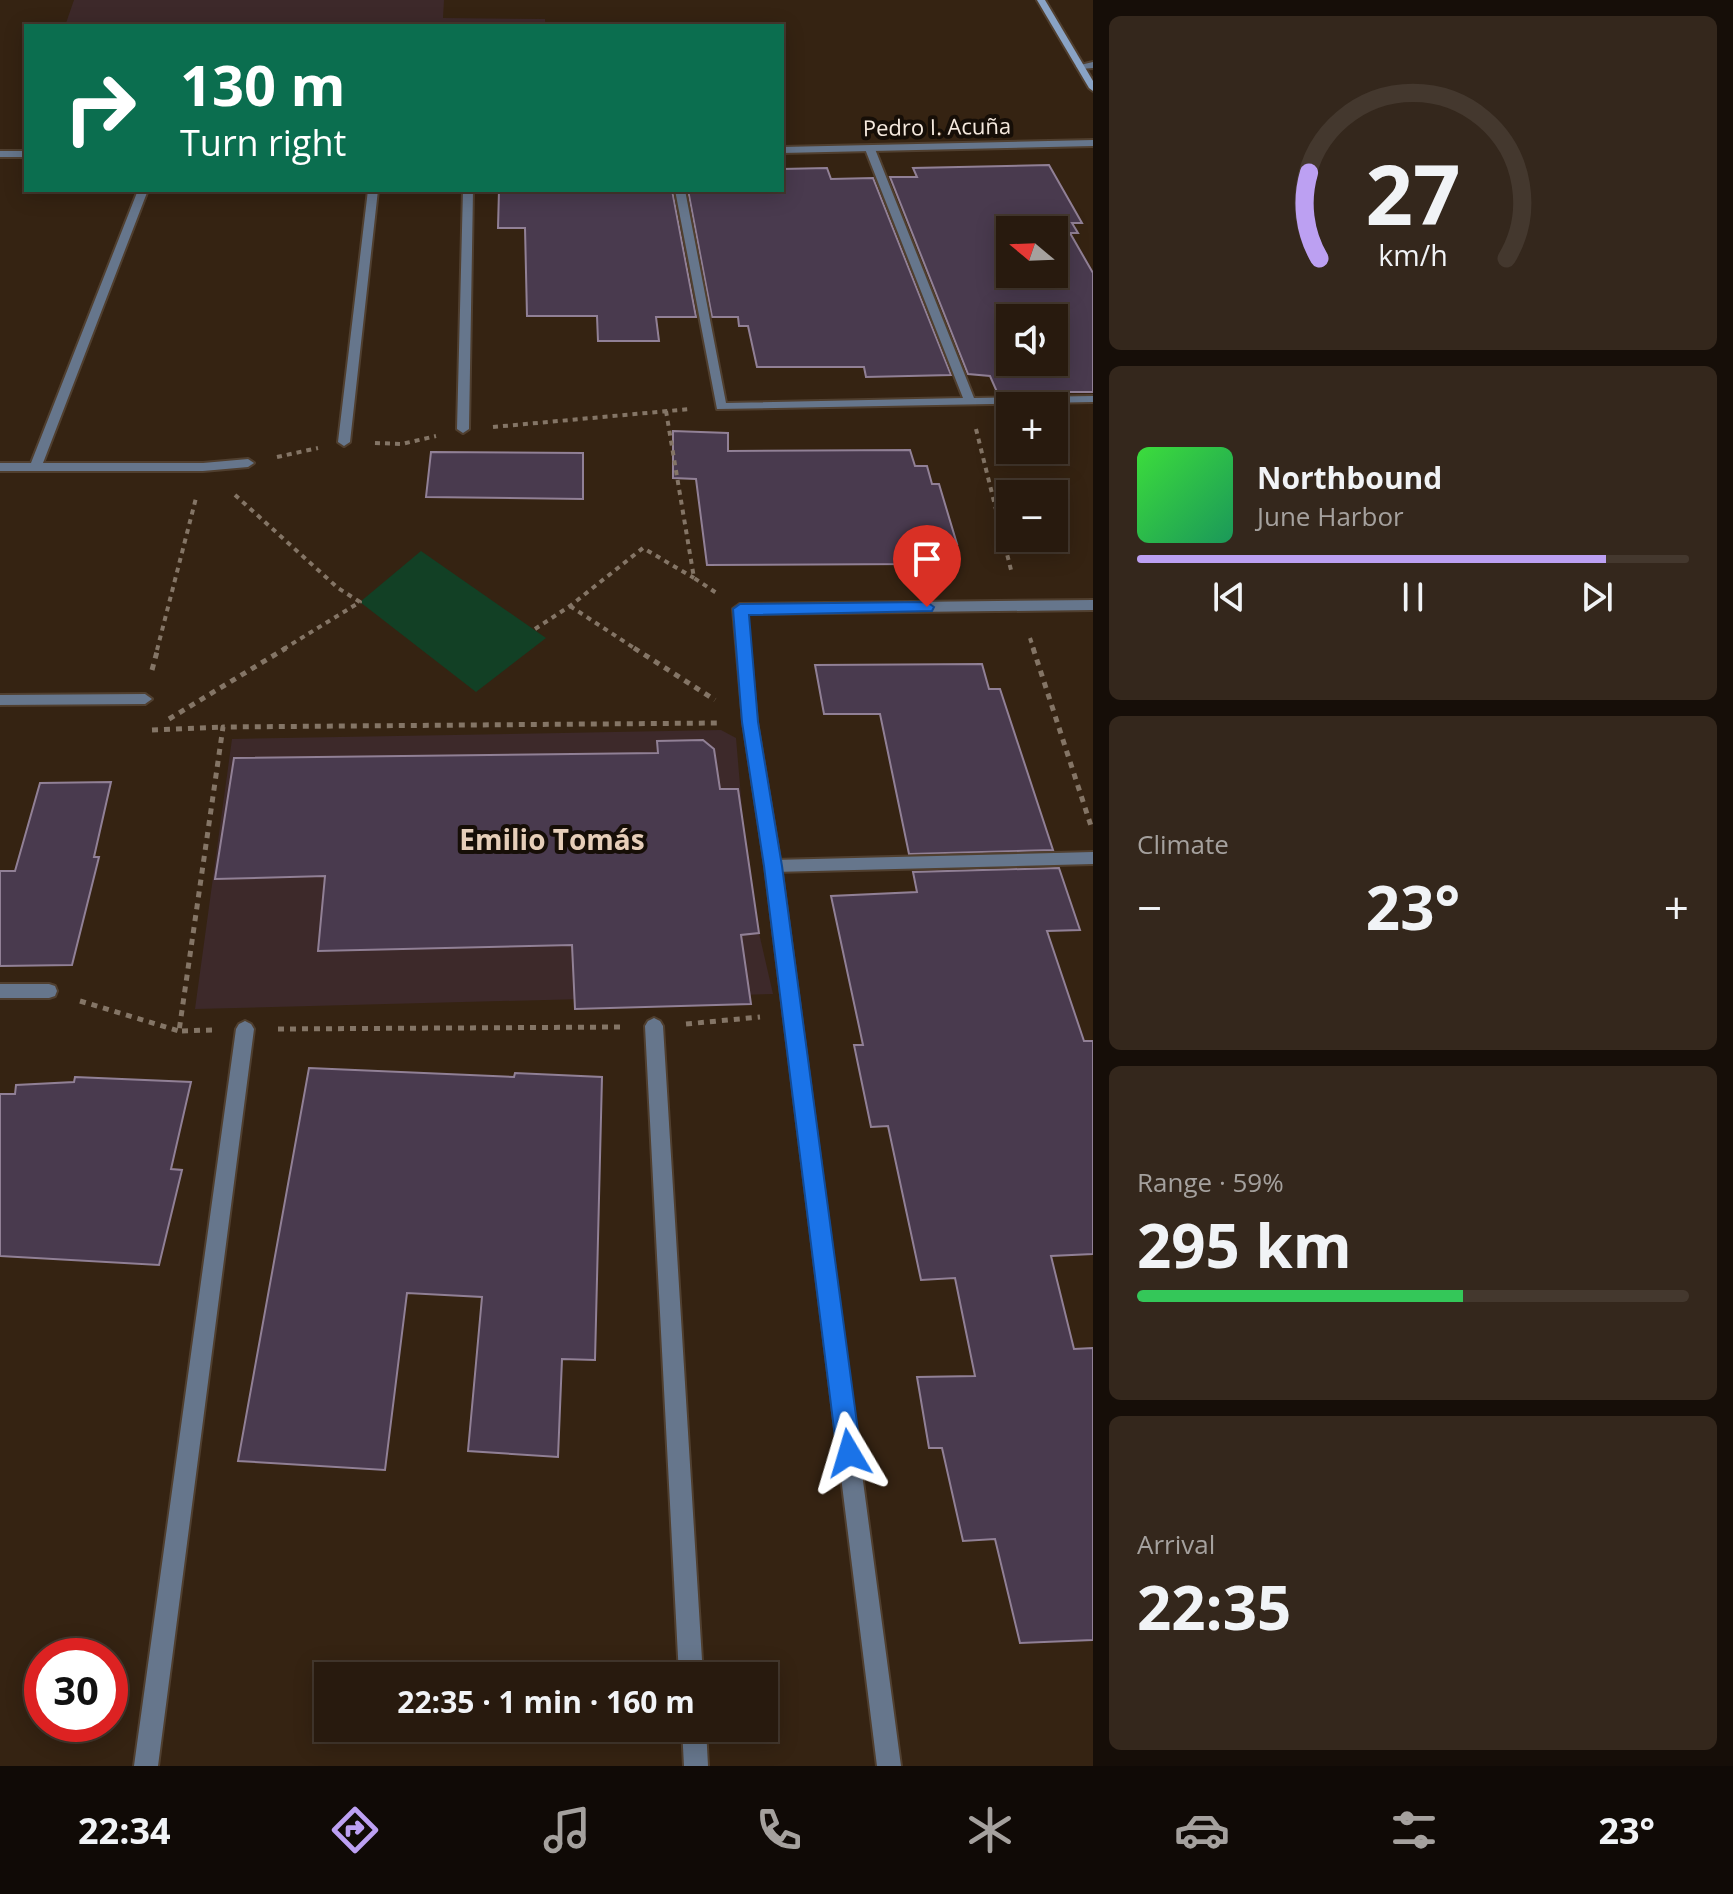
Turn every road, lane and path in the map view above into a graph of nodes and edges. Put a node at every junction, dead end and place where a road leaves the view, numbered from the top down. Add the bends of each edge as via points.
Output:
1 (1041, 0) edge
2 (1093, 65) edge
3 (1080, 66) junction
4 (1093, 88) edge
5 (1093, 143) edge
6 (870, 149) junction
7 (784, 150) edge
8 (0, 154) edge
9 (24, 154) edge
10 (142, 192) edge
11 (373, 192) edge
12 (468, 192) edge
13 (680, 192) edge
14 (1093, 399) edge
15 (969, 400) junction
16 (721, 407) junction
17 (666, 411) junction
18 (463, 429) junction
19 (344, 442) junction
20 (248, 463) joint
21 (36, 466) junction
22 (0, 467) edge
23 (203, 467) junction
24 (694, 578) junction
25 (1093, 605) edge
26 (570, 606) junction
27 (740, 609) junction
28 (535, 629) dead end
29 (145, 699) joint
30 (0, 700) edge
31 (750, 722) junction
32 (223, 727) junction
33 (1093, 858) edge
34 (773, 866) junction
35 (0, 991) edge
36 (49, 991) joint
37 (793, 1014) junction
38 (654, 1026) junction
39 (245, 1029) junction
40 (179, 1031) junction
41 (690, 1662) edge
42 (695, 1742) edge
43 (146, 1766) edge
44 (696, 1766) edge
45 (889, 1766) edge

1 - 3 main road
2 - 3 street
3 - 4 main road
5 - 6 street, Pedro I. Acuña
6 - 7 street, Pedro I. Acuña
6 - 15 street
8 - 9 street
10 - 21 street
11 - 19 street
12 - 18 street
13 - 16 street
14 - 15 street
15 - 16 street
16 - 17 path
17 - 18 path
17 - 24 path
18 - 19 path via 402,444
19 - 20 path
20 - 23 street
21 - 22 street
21 - 23 street
23 - 29 path
23 - 32 path via 360,602 151,730
24 - 26 path via 643,548
24 - 27 path
25 - 27 street
26 - 28 path
26 - 31 path
27 - 31 street
29 - 30 street
31 - 32 path
31 - 34 street
32 - 40 path
33 - 34 street
34 - 37 street
35 - 36 street
36 - 40 path
37 - 38 path
37 - 45 street
38 - 39 path
38 - 41 street
39 - 40 path
39 - 43 street
42 - 44 street

